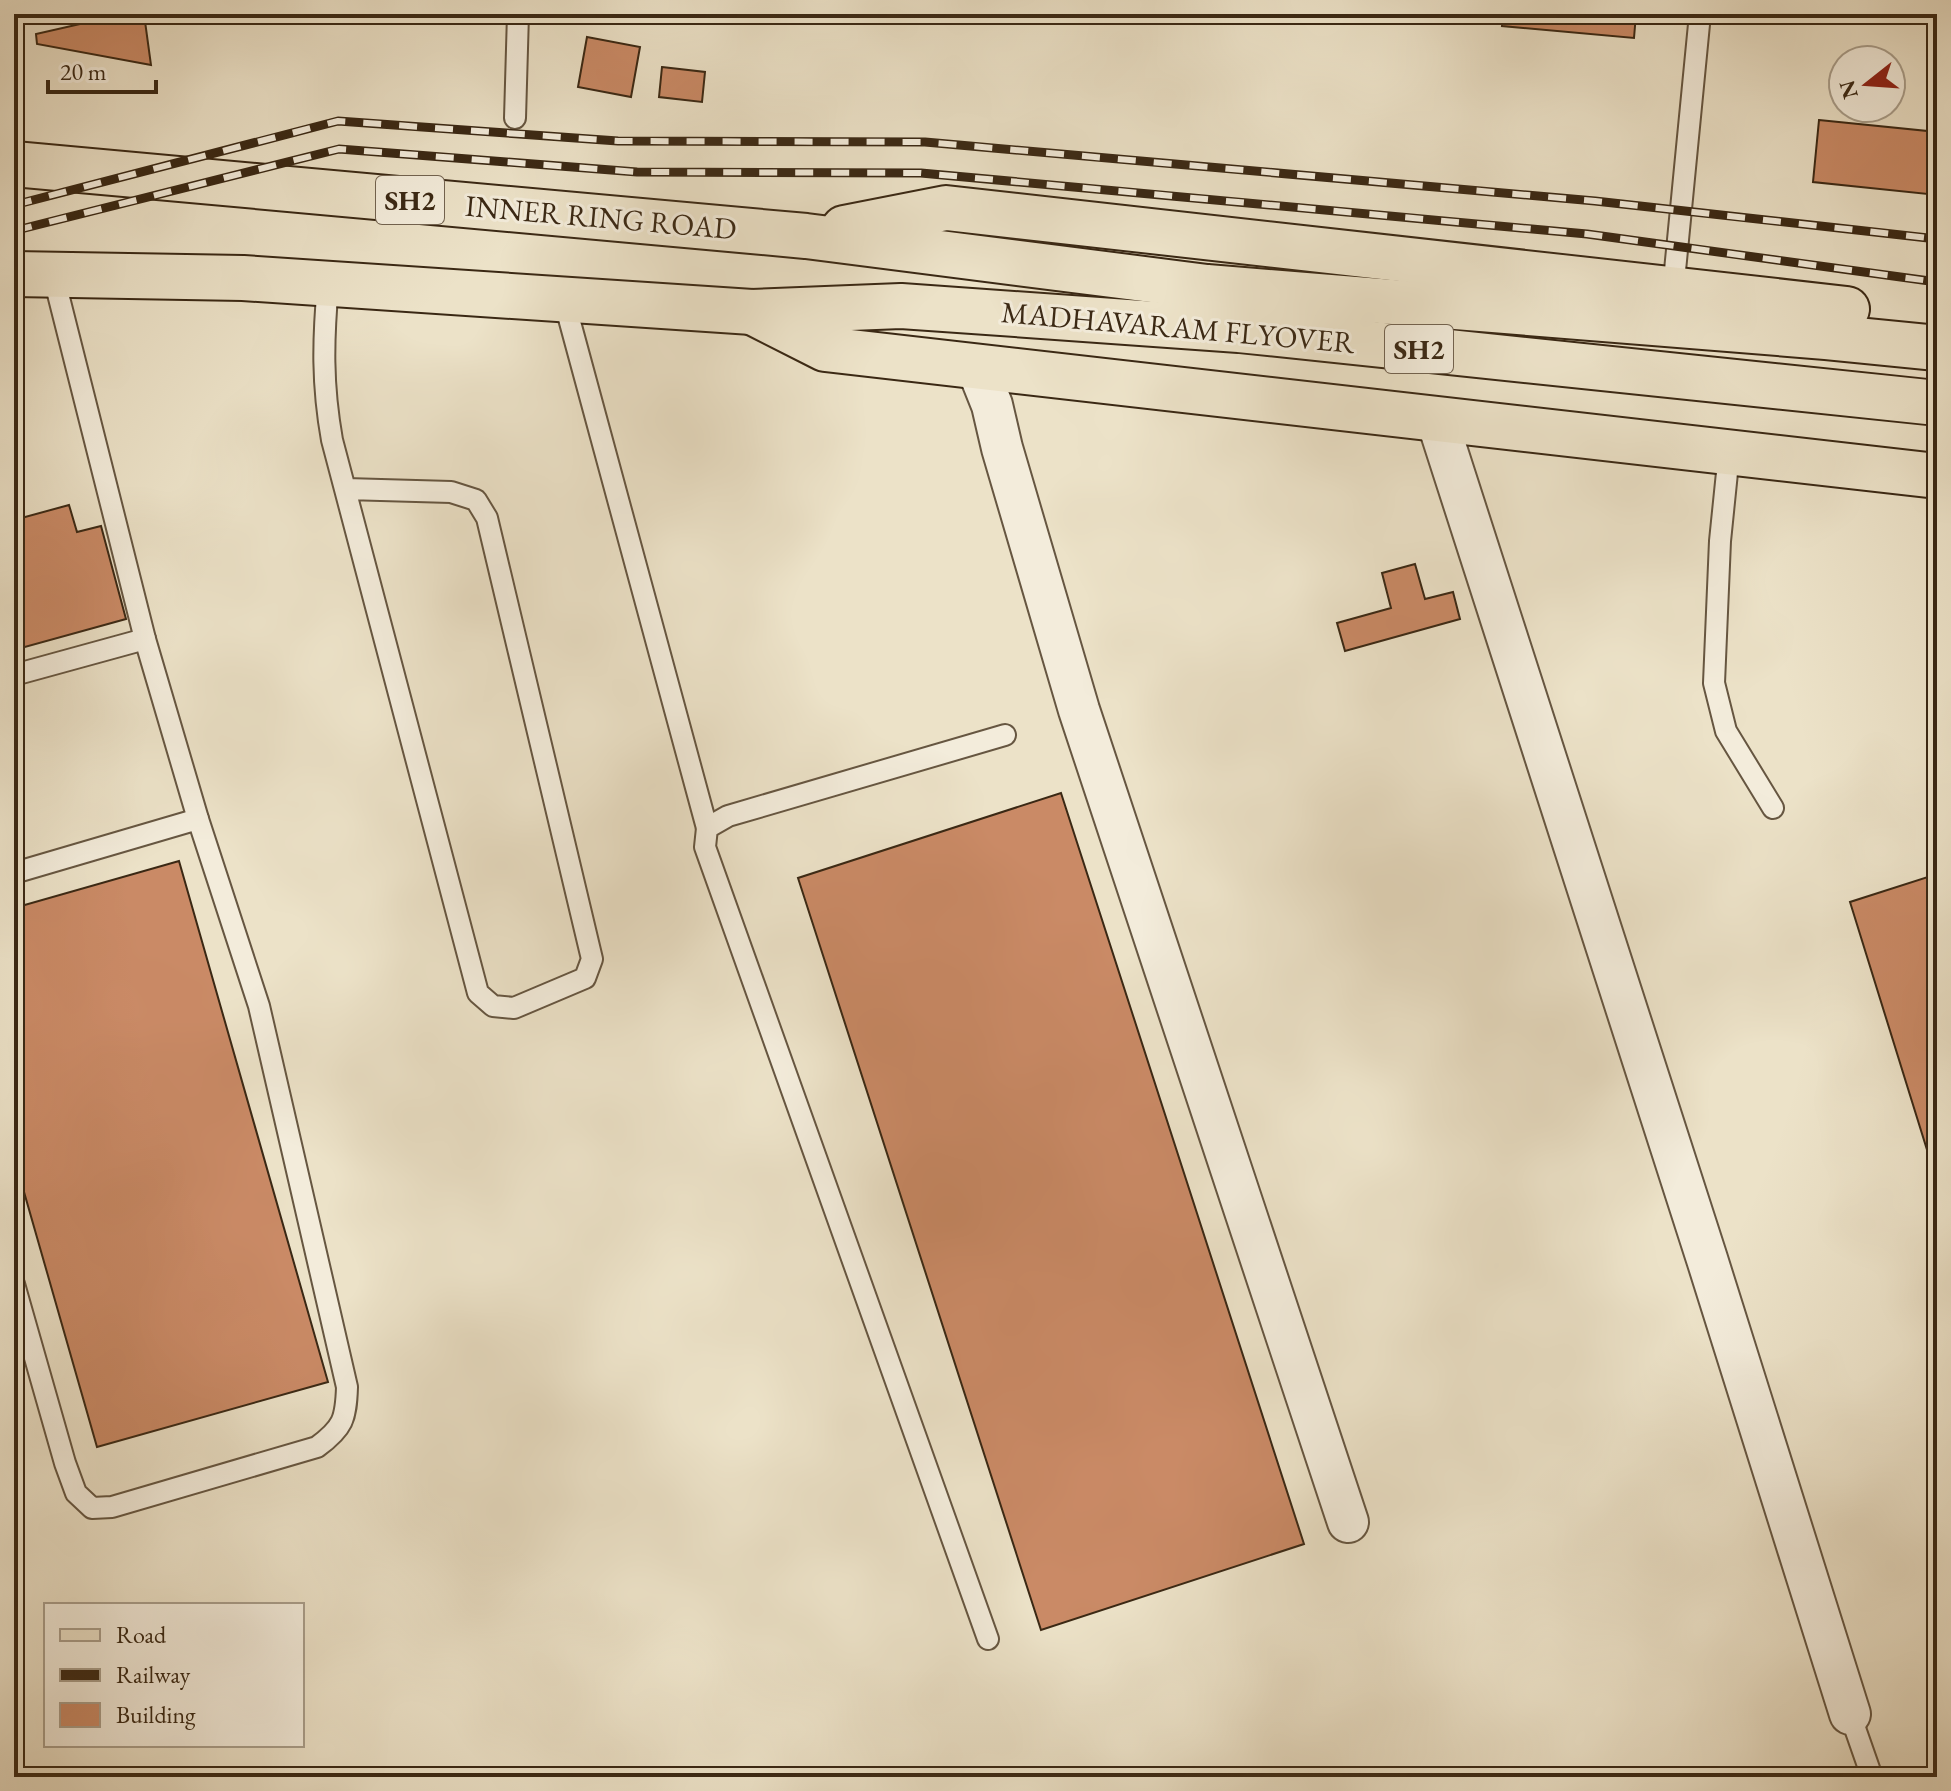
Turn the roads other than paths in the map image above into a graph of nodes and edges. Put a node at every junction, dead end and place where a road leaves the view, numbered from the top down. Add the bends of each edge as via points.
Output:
1 (518, 14) edge
2 (1700, 14) edge
3 (515, 118) dead end
4 (14, 164) edge
5 (806, 236) junction
6 (33, 274) edge
7 (328, 284) junction
8 (1673, 291) junction
9 (564, 300) junction
10 (752, 312) junction
11 (1937, 318) edge
12 (1937, 348) edge
13 (976, 365) junction
14 (1937, 403) edge
15 (1437, 420) junction
16 (1729, 453) junction
17 (1937, 476) edge
18 (346, 489) junction
19 (145, 639) junction
20 (14, 675) edge
21 (1005, 735) dead end
22 (1773, 808) dead end
23 (198, 819) junction
24 (707, 828) junction
25 (14, 873) edge
26 (14, 1284) edge
27 (1348, 1522) dead end
28 (988, 1639) dead end
29 (1850, 1714) joint
30 (1872, 1777) edge

1 - 3 lane
2 - 8 lane
4 - 5 main road, INNER RING ROAD / SH2
5 - 8 main road via 946,208
5 - 12 main road, MADHAVARAM FLYOVER / SH2 via 1207,287
6 - 7 main road, SH2
6 - 19 lane
7 - 9 main road, SH2
7 - 18 lane via 324,383
8 - 11 main road
9 - 10 main road, SH2
9 - 24 lane
10 - 13 main road via 825,349
10 - 14 main road, MADHAVARAM FLYOVER / SH2 via 901,306 1239,330
13 - 15 main road
13 - 27 street via 1079,710
15 - 16 main road
15 - 29 street
16 - 17 main road
16 - 22 lane via 1714,683 1726,731
18 - 18 lane via 451,492 476,500 487,518 592,959 585,978 514,1008 493,1006 478,993
19 - 20 lane
19 - 23 lane
21 - 24 lane via 728,816
23 - 25 lane
23 - 26 lane via 259,1006 347,1387 346,1414 336,1433 317,1447 112,1507 92,1508 76,1493 65,1463
24 - 28 lane via 705,847
29 - 30 lane

